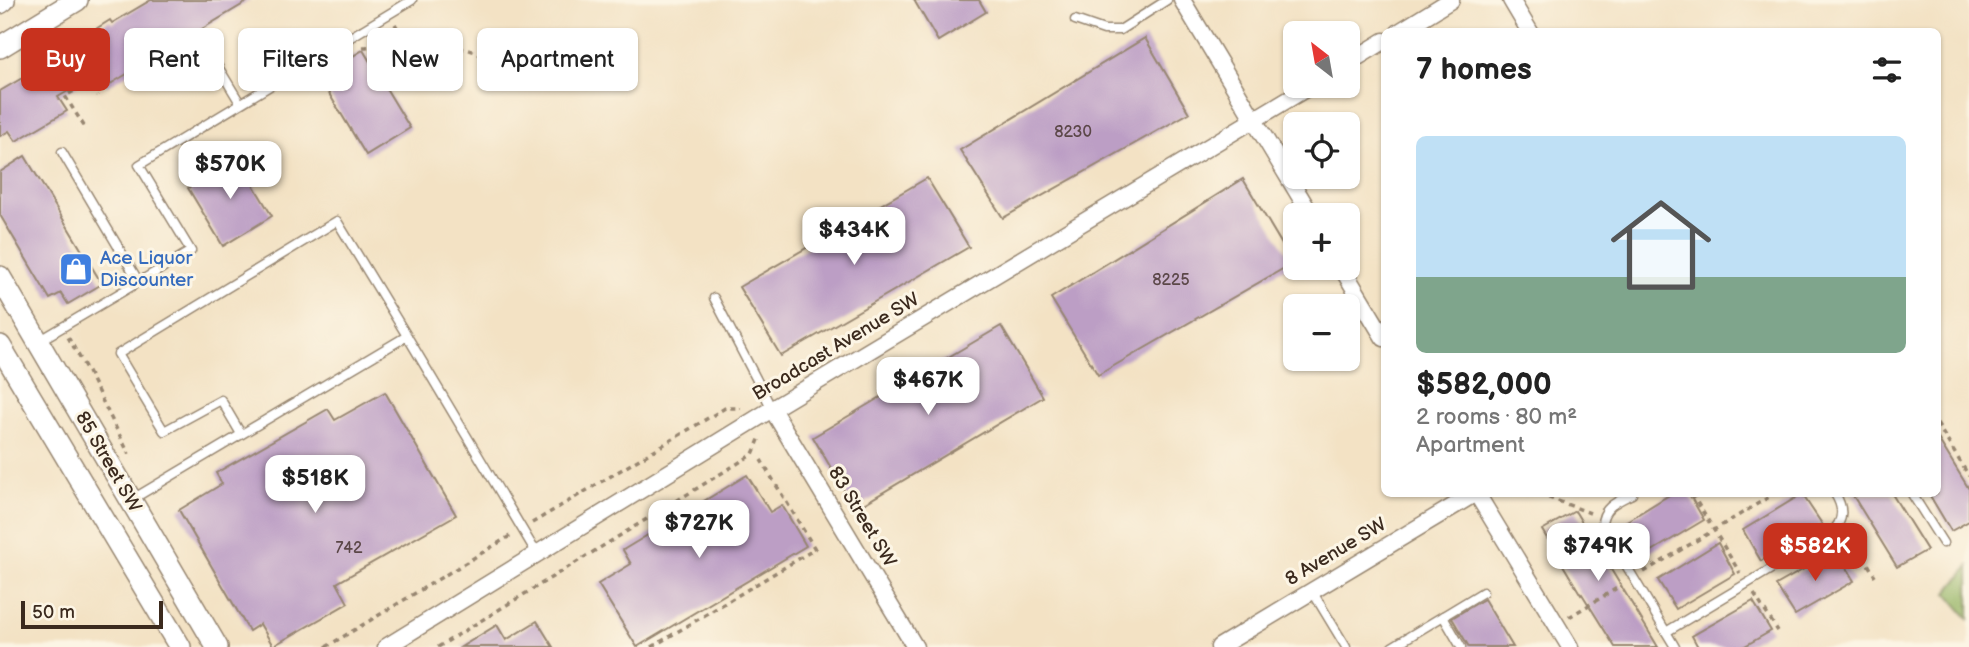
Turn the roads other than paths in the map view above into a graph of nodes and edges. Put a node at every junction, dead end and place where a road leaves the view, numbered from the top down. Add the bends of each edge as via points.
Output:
1 (77, 0) edge
2 (412, 0) edge
3 (1167, 0) edge
4 (1182, 0) edge
5 (1451, 0) edge
6 (1511, 0) edge
7 (1075, 20) dead end
8 (1406, 28) edge
9 (1528, 28) edge
10 (1381, 43) edge
11 (0, 47) edge
12 (1360, 56) edge
13 (224, 77) edge
14 (1290, 98) edge
15 (240, 103) junction
16 (1254, 120) junction
17 (62, 152) dead end
18 (1304, 203) edge
19 (0, 277) edge
20 (1349, 280) edge
21 (139, 282) junction
22 (714, 298) dead end
23 (1381, 333) edge
24 (407, 336) junction
25 (38, 342) junction
26 (0, 346) edge
27 (772, 409) junction
28 (241, 434) junction
29 (1470, 497) edge
30 (1477, 497) edge
31 (1627, 497) edge
32 (1836, 497) edge
33 (1914, 497) edge
34 (131, 500) junction
35 (1943, 543) dead end
36 (537, 554) junction
37 (1312, 591) junction
38 (1483, 592) dead end
39 (1443, 616) junction
40 (1666, 632) junction
41 (180, 647) edge
42 (217, 647) edge
43 (386, 647) edge
44 (915, 647) edge
45 (1219, 647) edge
46 (1346, 647) edge
47 (1392, 647) edge
48 (1461, 647) edge
49 (1570, 647) edge
50 (1675, 647) edge

1 - 11 main road
2 - 15 lane
3 - 7 lane via 1120,30
4 - 16 street
5 - 8 street
6 - 9 street
10 - 12 street
13 - 15 lane
14 - 16 street, Broadcast Avenue SW
15 - 21 lane via 139,165 191,251
16 - 18 street
16 - 27 street, Broadcast Avenue SW
17 - 21 lane
19 - 25 main road, 85 Street SW
20 - 23 street
21 - 25 lane
22 - 27 lane
24 - 28 lane
24 - 28 lane via 337,221 118,354 164,431 220,400
24 - 36 lane
25 - 34 main road, 85 Street SW
26 - 41 main road, 85 Street SW
27 - 36 street, Broadcast Avenue SW
27 - 44 street, 83 Street SW
28 - 34 lane
29 - 37 street, 8 Avenue SW
30 - 49 street
31 - 40 lane via 1605,510 1602,525
32 - 40 lane via 1841,520 1831,533
33 - 35 lane
34 - 42 main road, 85 Street SW
36 - 43 street, Broadcast Avenue SW
37 - 45 street, 8 Avenue SW
37 - 46 lane
38 - 39 lane
39 - 47 lane
39 - 48 lane
40 - 50 lane

